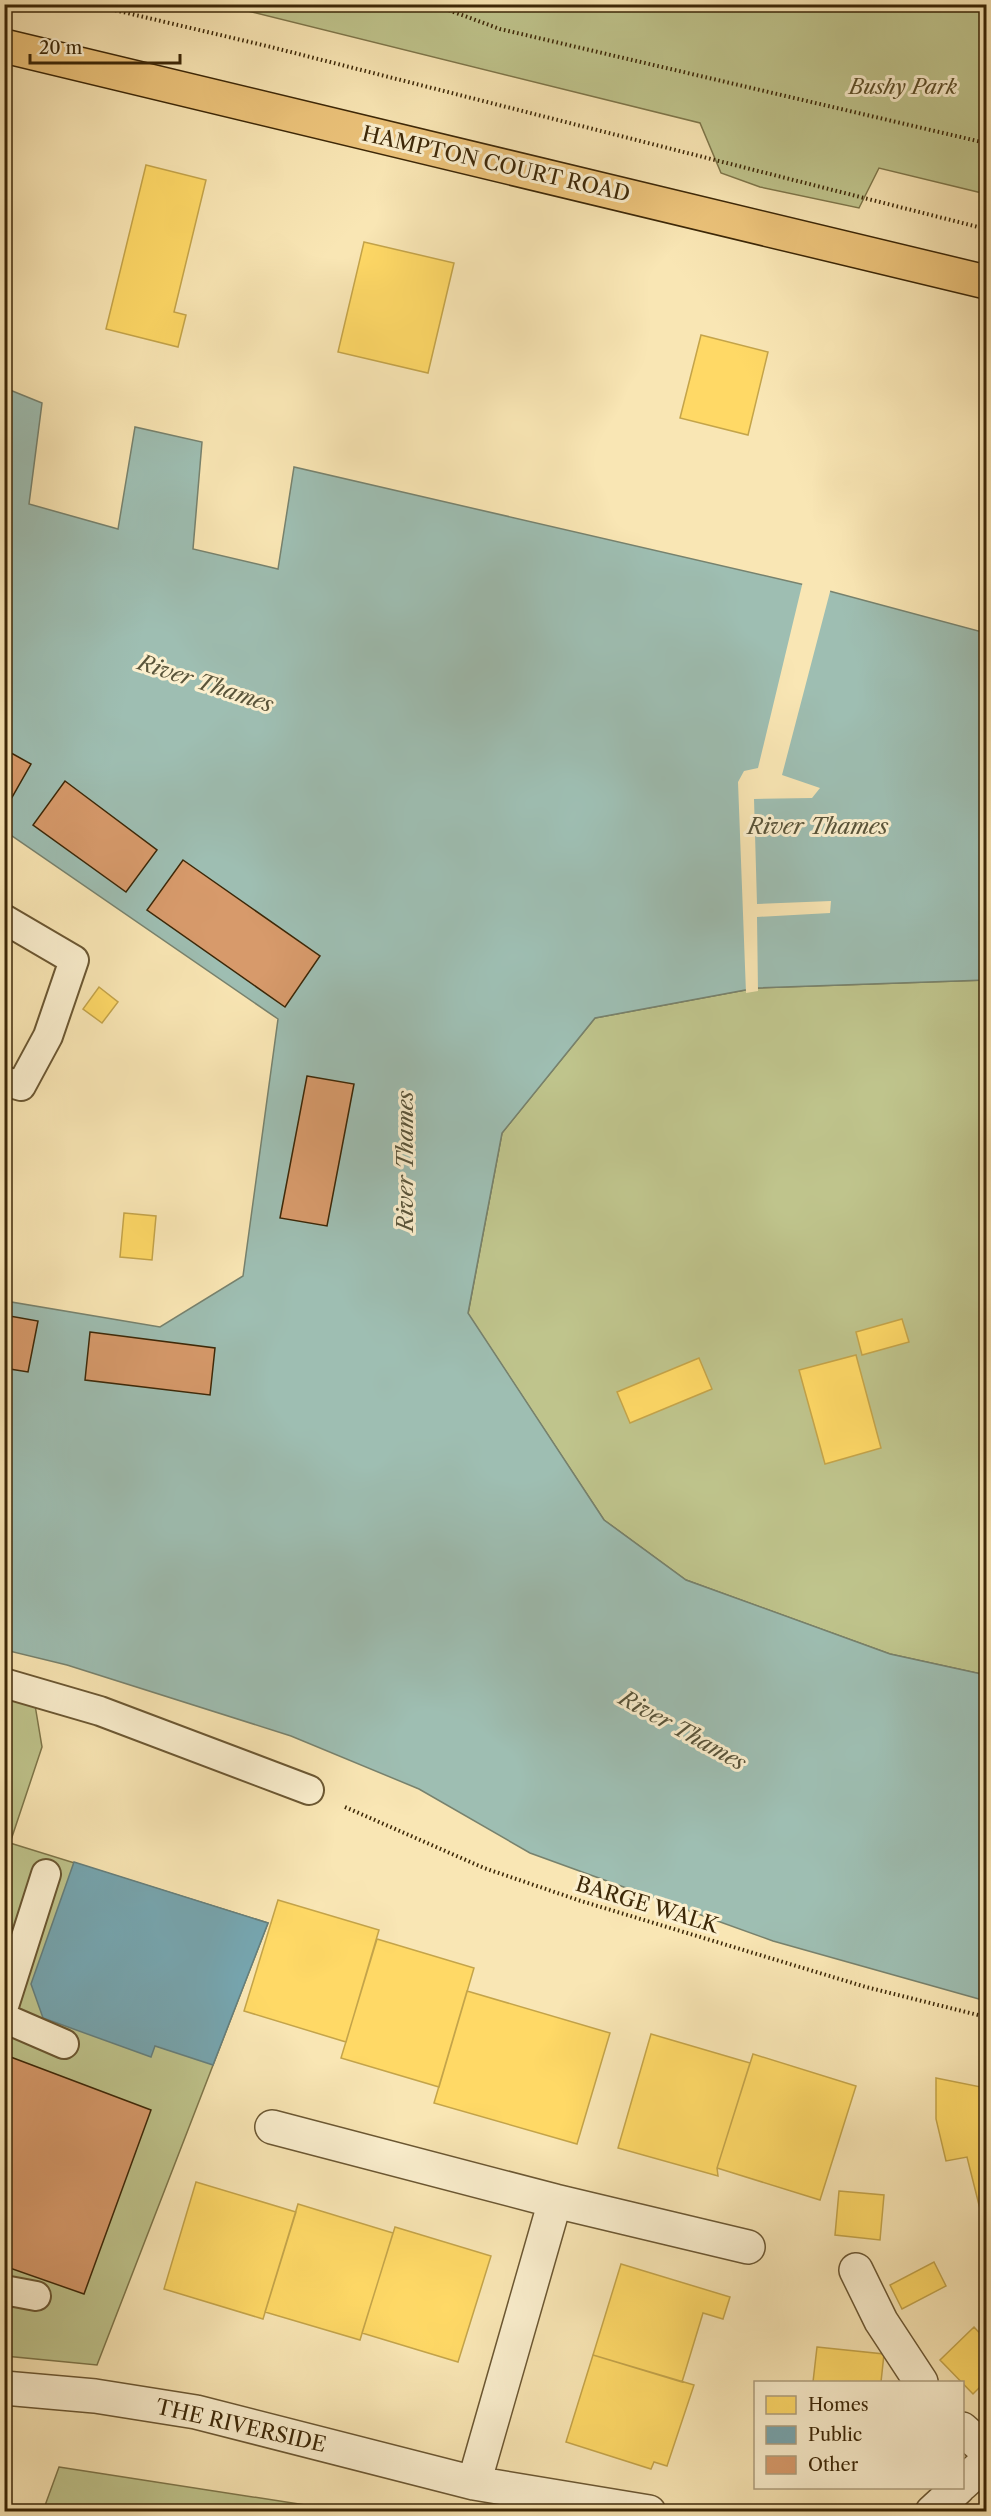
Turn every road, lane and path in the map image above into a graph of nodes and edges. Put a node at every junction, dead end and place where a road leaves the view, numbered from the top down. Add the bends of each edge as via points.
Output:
1 (89, 4) edge
2 (432, 4) edge
3 (4, 46) edge
4 (987, 143) edge
5 (987, 229) edge
6 (987, 282) edge
7 (4, 919) edge
8 (4, 1081) edge
9 (4, 1683) edge
10 (309, 1790) joint
11 (45, 1874) dead end
12 (4, 2006) edge
13 (987, 2017) edge
14 (4, 2018) edge
15 (64, 2044) dead end
16 (273, 2127) dead end
17 (555, 2201) junction
18 (748, 2247) dead end
19 (856, 2270) dead end
20 (4, 2289) edge
21 (36, 2296) dead end
22 (920, 2381) edge
23 (4, 2388) edge
24 (964, 2430) edge
25 (987, 2450) edge
26 (987, 2462) edge
27 (474, 2483) junction
28 (964, 2483) edge
29 (956, 2489) edge
30 (650, 2511) edge
31 (932, 2511) edge

1 - 5 path
2 - 4 path via 501,29
3 - 6 highway, HAMPTON COURT ROAD
7 - 8 lane via 74,960 48,1036 21,1086
9 - 10 lane via 100,1711
10 - 13 path, BARGE WALK via 484,1868 581,1901 866,1987
11 - 12 lane
14 - 15 lane
16 - 17 street
17 - 18 street
17 - 27 street
19 - 22 street via 881,2321
20 - 21 lane
23 - 27 street, THE RIVERSIDE via 96,2396 196,2412
24 - 25 street
26 - 28 street
27 - 30 street, THE RIVERSIDE
29 - 31 street

